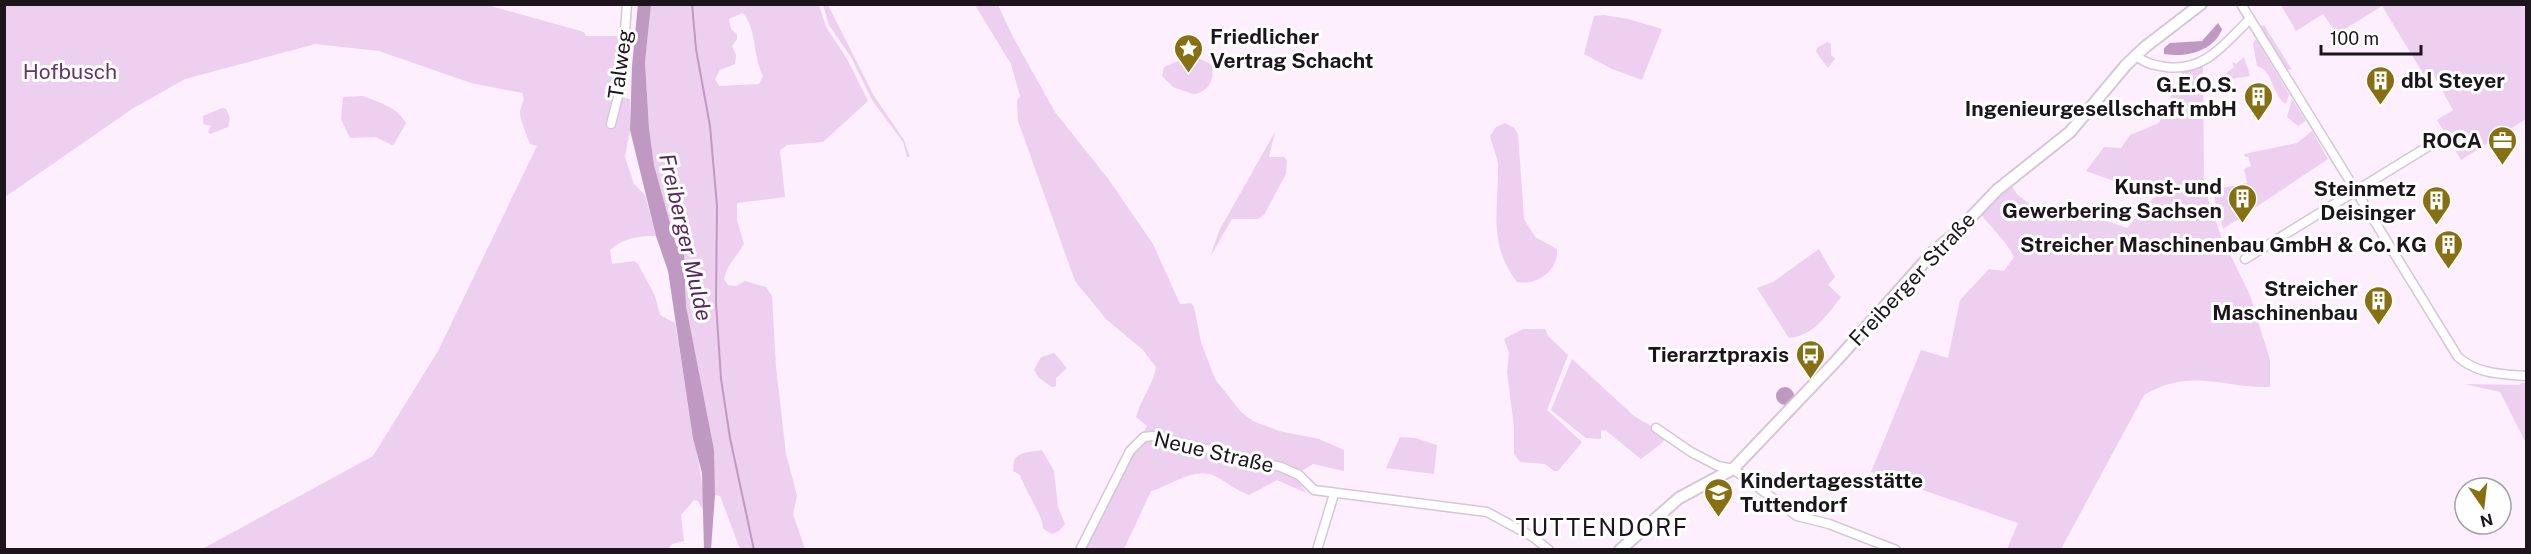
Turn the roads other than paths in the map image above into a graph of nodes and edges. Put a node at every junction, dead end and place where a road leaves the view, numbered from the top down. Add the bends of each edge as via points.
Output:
1 (627, 4) edge
2 (2201, 4) edge
3 (2241, 4) edge
4 (2250, 19) junction
5 (2136, 55) junction
6 (610, 124) dead end
7 (2438, 141) dead end
8 (2356, 191) junction
9 (2245, 259) dead end
10 (2525, 376) edge
11 (1656, 428) dead end
12 (1733, 470) junction
13 (1334, 494) junction
14 (1080, 549) edge
15 (1317, 549) edge
16 (1549, 549) edge
17 (1620, 549) edge
18 (1896, 549) edge

1 - 6 street, Talweg via 621,85
2 - 5 street, Freiberger Straße
3 - 4 street
4 - 5 street via 2204,62 2191,67 2149,64
4 - 8 street
5 - 12 street, Freiberger Straße via 2070,132 1997,190 1935,250
7 - 8 street
8 - 9 street
8 - 10 street via 2458,357 2480,370
11 - 12 street via 1691,452
12 - 17 street, Freiberger Straße via 1679,498
12 - 18 street via 1797,516
13 - 14 street, Neue Straße via 1314,490 1299,475 1281,467 1170,438 1144,437 1130,451
13 - 15 street
13 - 16 street, Neue Straße via 1487,512

